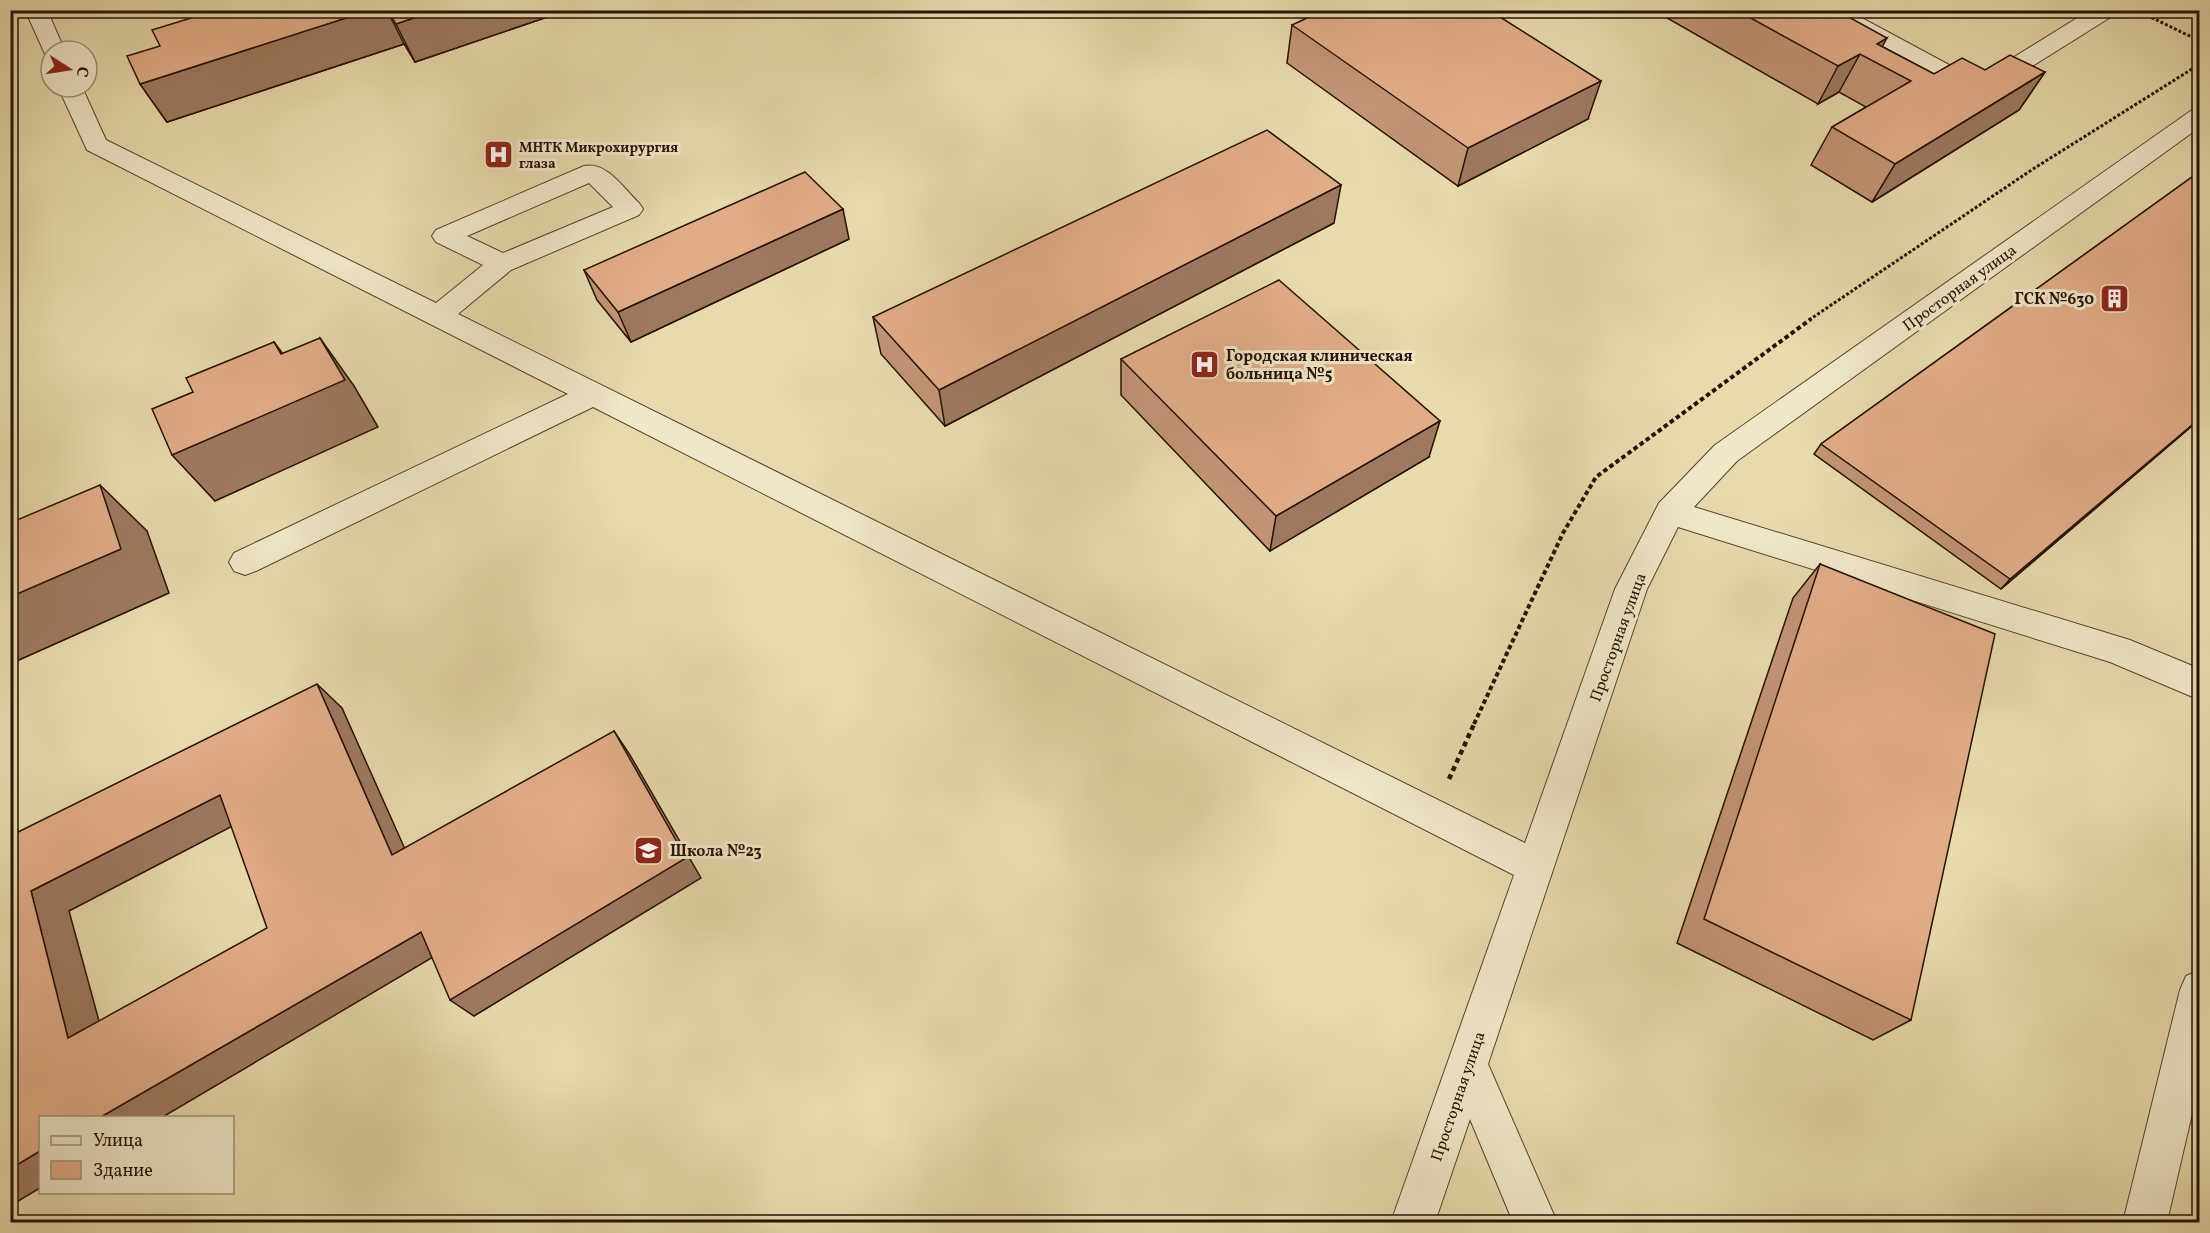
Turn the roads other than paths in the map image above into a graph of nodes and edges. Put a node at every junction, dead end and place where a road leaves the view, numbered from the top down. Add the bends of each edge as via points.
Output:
1 (36, 10) edge
2 (1829, 10) edge
3 (2106, 10) edge
4 (49, 39) edge
5 (75, 99) edge
6 (2199, 115) edge
7 (502, 264) junction
8 (438, 316) junction
9 (594, 394) junction
10 (1670, 512) junction
11 (245, 562) dead end
12 (2199, 685) edge
13 (1536, 867) junction
14 (2199, 990) edge
15 (1467, 1066) junction
16 (1413, 1222) edge
17 (1535, 1222) edge
18 (2145, 1222) edge

1 - 4 street
2 - 3 street via 1978,90
5 - 8 street via 96,145
6 - 10 street, Просторная улица via 1726,453
7 - 7 street via 587,227 630,209 593,172 445,236
7 - 8 street
8 - 9 street
9 - 11 street
9 - 13 street
10 - 12 street via 2118,650
10 - 13 street, Просторная улица via 1631,589
13 - 15 street, Просторная улица
14 - 18 street
15 - 16 street, Просторная улица
15 - 17 street

